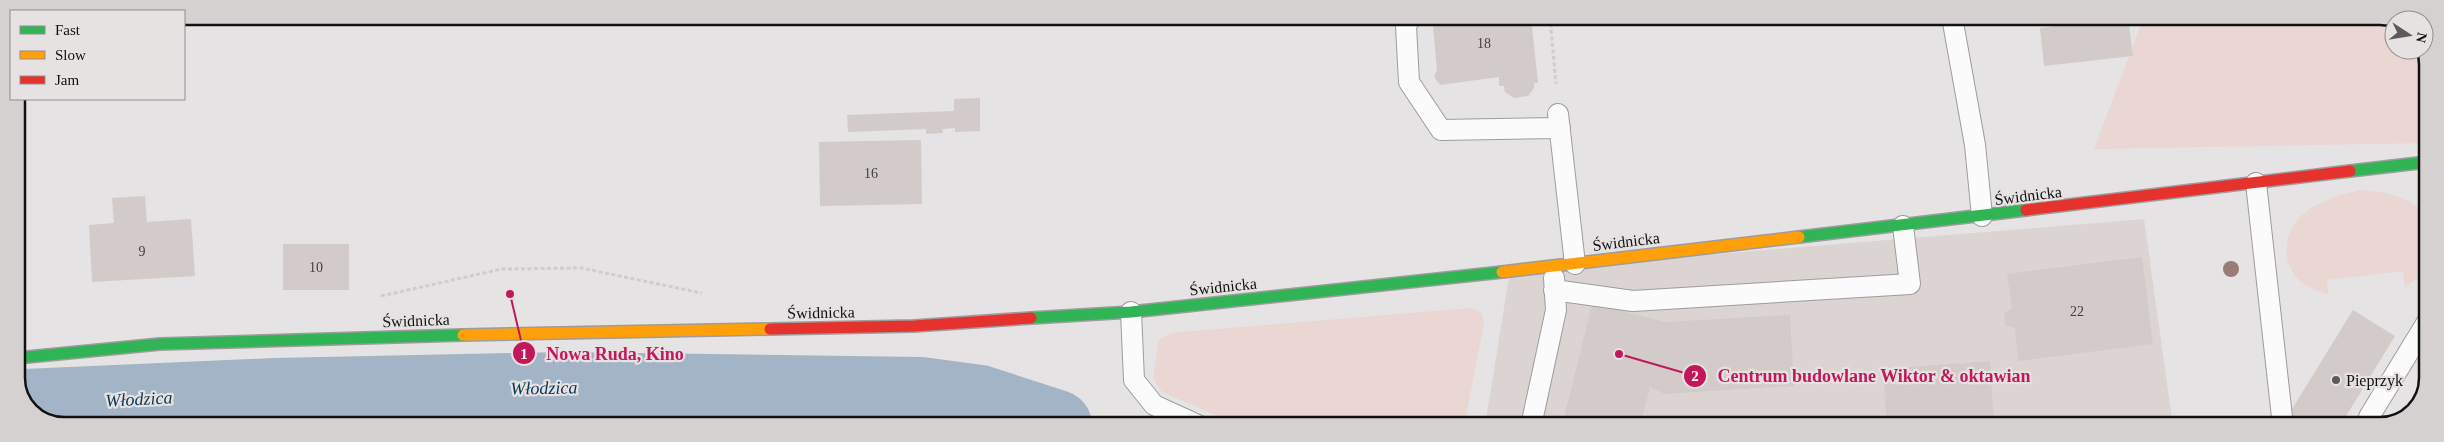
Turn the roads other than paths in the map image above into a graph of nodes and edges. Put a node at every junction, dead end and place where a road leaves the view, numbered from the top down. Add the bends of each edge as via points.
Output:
1 (1406, 25) edge
2 (1953, 25) edge
3 (2419, 163) edge
4 (2256, 183) junction
5 (1982, 216) junction
6 (1903, 226) junction
7 (1575, 264) junction
8 (1553, 266) junction
9 (1554, 290) junction
10 (1131, 312) junction
11 (2419, 335) edge
12 (25, 357) edge
13 (1180, 417) edge
14 (1533, 417) edge
15 (2282, 417) edge
16 (2369, 417) edge

1 - 7 lane via 1409,82 1440,130 1559,121
2 - 5 lane via 1975,145
3 - 4 street, Świdnicka
4 - 5 street, Świdnicka
4 - 15 lane
5 - 6 street, Świdnicka
6 - 7 street, Świdnicka
6 - 9 lane via 1910,284 1633,301
7 - 8 street, Świdnicka
8 - 9 lane
8 - 10 street, Świdnicka
9 - 14 lane via 1556,310
10 - 12 street, Świdnicka via 914,326 514,333 160,344
10 - 13 lane via 1134,380 1154,405
11 - 16 lane

